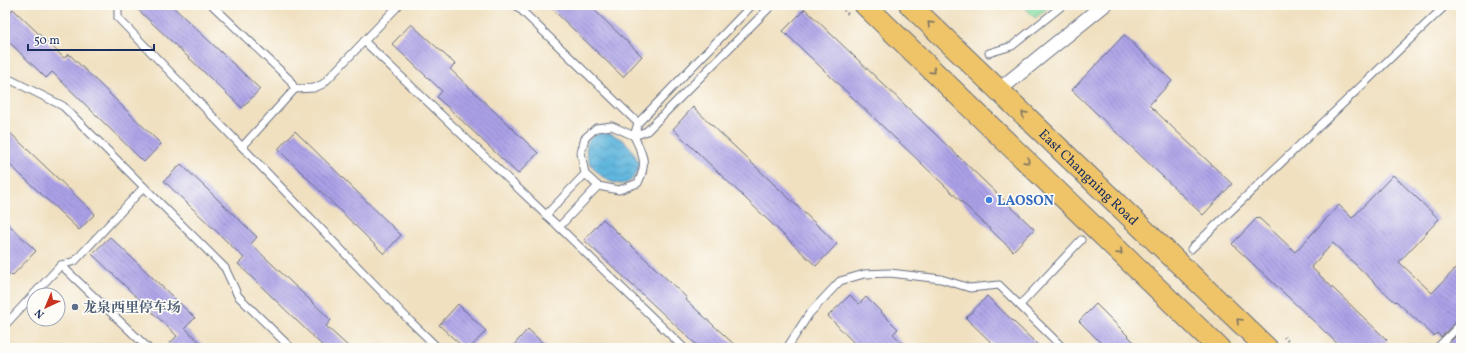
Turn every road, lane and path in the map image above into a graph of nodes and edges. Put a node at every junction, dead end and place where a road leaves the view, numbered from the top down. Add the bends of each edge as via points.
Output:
1 (121, 5) edge
2 (212, 5) edge
3 (399, 5) edge
4 (516, 5) edge
5 (772, 5) edge
6 (865, 5) edge
7 (910, 5) edge
8 (1063, 5) edge
9 (1104, 5) edge
10 (1446, 5) edge
11 (747, 7) edge
12 (364, 41) junction
13 (989, 53) dead end
14 (5, 77) edge
15 (295, 89) junction
16 (999, 90) junction
17 (638, 123) junction
18 (634, 136) junction
19 (242, 147) junction
20 (585, 174) junction
21 (598, 186) junction
22 (144, 187) junction
23 (546, 215) junction
24 (559, 227) junction
25 (1081, 240) dead end
26 (1191, 249) dead end
27 (61, 265) junction
28 (1020, 305) junction
29 (1461, 324) edge
30 (5, 325) edge
31 (148, 348) edge
32 (291, 348) edge
33 (438, 348) edge
34 (684, 348) edge
35 (787, 348) edge
36 (1063, 348) edge
37 (1219, 348) edge
38 (1267, 348) edge
39 (1439, 348) edge

1 - 19 lane via 118,8 118,18
2 - 15 lane via 289,79
3 - 12 lane
4 - 17 lane
5 - 18 lane via 647,131
6 -> 37 main road
16 -> 7 main road, East Changning Road
8 - 13 lane via 1012,46
9 - 16 street
10 - 26 lane
11 - 17 lane
12 - 15 lane via 323,84 314,88
12 - 23 lane
14 - 22 lane via 63,106
15 - 19 lane
38 -> 16 main road, East Changning Road
17 - 18 lane
18 - 20 lane via 612,126 596,128 585,138 581,153
18 - 21 lane via 643,155 644,172 638,183 619,190
19 - 33 lane
20 - 21 lane
20 - 23 lane
21 - 24 lane
22 - 27 lane via 75,260
22 - 32 lane via 225,268 238,296
23 - 24 lane
24 - 34 lane
25 - 28 lane
27 - 30 lane
27 - 31 lane
28 - 35 lane via 999,285 970,288 941,279 864,274 840,281 809,314
28 - 36 lane
29 - 39 lane

